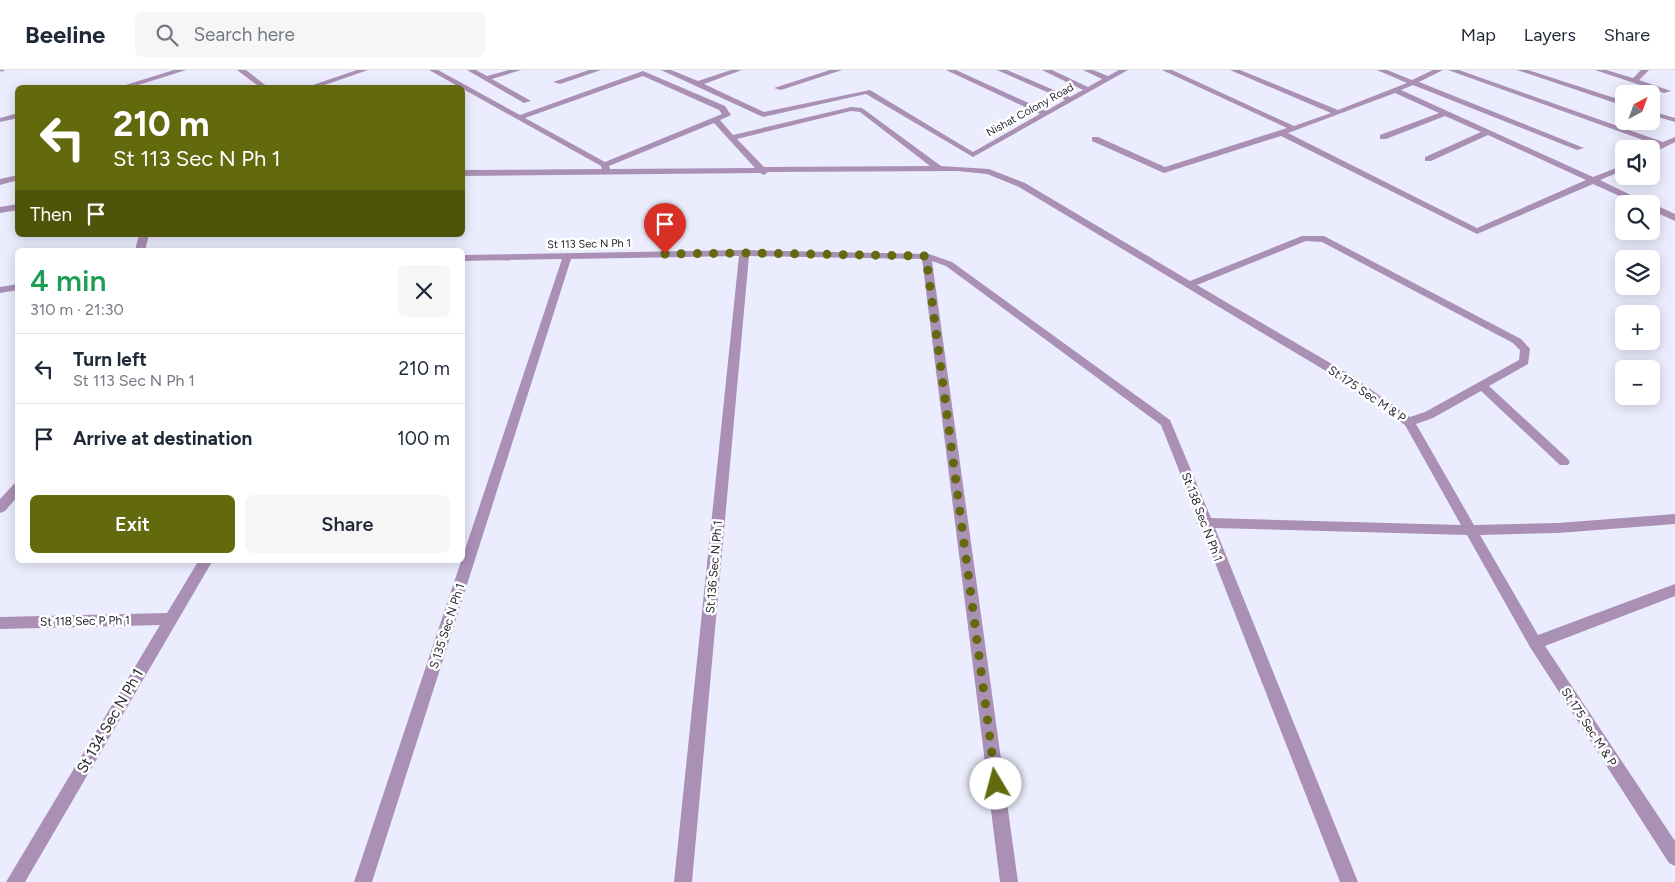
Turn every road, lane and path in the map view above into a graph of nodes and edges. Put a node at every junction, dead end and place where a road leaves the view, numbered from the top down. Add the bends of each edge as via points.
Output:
1 (182, 70) edge
2 (241, 70) edge
3 (364, 70) edge
4 (433, 70) edge
5 (471, 70) edge
6 (517, 70) edge
7 (597, 70) edge
8 (665, 70) edge
9 (738, 70) edge
10 (838, 70) edge
11 (950, 70) edge
12 (1001, 70) edge
13 (1046, 70) edge
14 (1087, 70) edge
15 (1123, 70) edge
16 (1166, 70) edge
17 (1234, 70) edge
18 (1381, 70) edge
19 (1439, 70) edge
20 (1452, 70) edge
21 (1521, 70) edge
22 (1599, 70) edge
23 (1645, 70) edge
24 (486, 78) junction
25 (1108, 79) junction
26 (1634, 81) junction
27 (557, 82) dead end
28 (1413, 83) junction
29 (698, 84) junction
30 (130, 85) edge
31 (262, 85) edge
32 (316, 85) edge
33 (460, 85) edge
34 (465, 88) edge
35 (778, 88) dead end
36 (1089, 90) junction
37 (1395, 90) junction
38 (1667, 91) dead end
39 (1071, 100) junction
40 (527, 101) dead end
41 (1615, 101) edge
42 (1336, 112) junction
43 (1446, 113) junction
44 (1046, 114) junction
45 (15, 116) edge
46 (1660, 116) edge
47 (518, 118) junction
48 (0, 120) edge
49 (716, 120) junction
50 (1675, 120) edge
51 (1292, 128) junction
52 (1280, 132) junction
53 (1488, 132) junction
54 (1383, 137) dead end
55 (731, 138) junction
56 (1675, 138) edge
57 (1095, 140) dead end
58 (1664, 145) junction
59 (1660, 147) edge
60 (1580, 148) dead end
61 (1428, 159) dead end
62 (606, 169) junction
63 (940, 169) junction
64 (1615, 171) edge
65 (764, 172) junction
66 (465, 173) edge
67 (15, 177) edge
68 (1596, 180) junction
69 (0, 182) edge
70 (1627, 195) edge
71 (15, 208) edge
72 (0, 210) edge
73 (1660, 210) edge
74 (1675, 218) edge
75 (744, 253) junction
76 (926, 256) junction
77 (567, 257) junction
78 (465, 258) edge
79 (1190, 284) junction
80 (15, 288) edge
81 (0, 290) edge
82 (1482, 386) junction
83 (1409, 422) junction
84 (1564, 462) dead end
85 (15, 490) edge
86 (0, 508) edge
87 (1675, 519) edge
88 (1204, 523) junction
89 (1470, 531) junction
90 (204, 563) edge
91 (1675, 590) edge
92 (169, 619) junction
93 (0, 623) edge
94 (1534, 643) junction
95 (1675, 857) edge
96 (15, 882) edge
97 (364, 882) edge
98 (684, 882) edge
99 (1009, 882) edge
100 (1349, 882) edge

1 - 30 street
2 - 31 street
3 - 32 street
4 - 33 street
5 - 24 street
6 - 24 street
7 - 27 street
8 - 29 street
9 - 29 street
10 - 35 street
11 - 44 street
12 - 39 street
13 - 36 street
14 - 25 street
15 - 25 street, Nishat Colony Road
16 - 51 street
17 - 42 street
18 - 28 street
19 - 28 street
20 - 58 street
21 - 41 street
22 - 26 street
23 - 26 street
24 - 40 street
25 - 36 street, Nishat Colony Road
26 - 38 street
28 - 37 street
28 - 60 street
29 - 44 street, Nishat Colony Road via 763,115 867,92 973,154
34 - 47 street
36 - 39 street, Nishat Colony Road
37 - 42 street
37 - 43 street
39 - 44 street, Nishat Colony Road
42 - 51 street
43 - 53 street
43 - 54 street
45 - 48 street
46 - 50 street
47 - 49 street via 643,73 722,108 727,115
47 - 62 street
49 - 55 street
49 - 62 street
51 - 52 street
52 - 57 street via 1164,170
52 - 68 street via 1477,231
53 - 61 street
53 - 68 street
55 - 63 street via 852,109 862,110
55 - 65 street
56 - 58 street
58 - 59 street
62 - 65 street, St 175 Sec M & P
62 - 66 street, St 175 Sec M & P
63 - 65 street, St 175 Sec M & P
63 - 79 street, St 175 Sec M & P via 988,172 1022,185
64 - 68 street
67 - 69 street
68 - 70 street
71 - 72 street
73 - 74 street
75 - 76 street, St 113 Sec N Ph 1
75 - 77 street, St 113 Sec N Ph 1
75 - 98 street, St 136 Sec N Ph 1
76 - 88 street, St 138 Sec N Ph 1 via 949,264 1166,422
76 - 99 street
77 - 78 street, St 113 Sec N Ph 1
77 - 97 street, S 135 Sec N Ph 1
79 - 82 street via 1305,238 1324,239 1517,341 1525,349 1524,362
79 - 83 street, St 175 Sec M & P via 1345,378
80 - 81 street
82 - 83 street via 1429,415
82 - 84 street
83 - 89 street, St 175 Sec M & P
85 - 86 street
87 - 89 street via 1609,527
88 - 89 street
88 - 100 street, St 138 Sec N Ph 1
89 - 94 street, St 175 Sec M & P
90 - 92 street, St 134 Sec N Ph 1
91 - 94 street
92 - 93 street, St 118 Sec P Ph 1
92 - 96 street, St 134 Sec N Ph 1
94 - 95 street, St 175 Sec M & P

